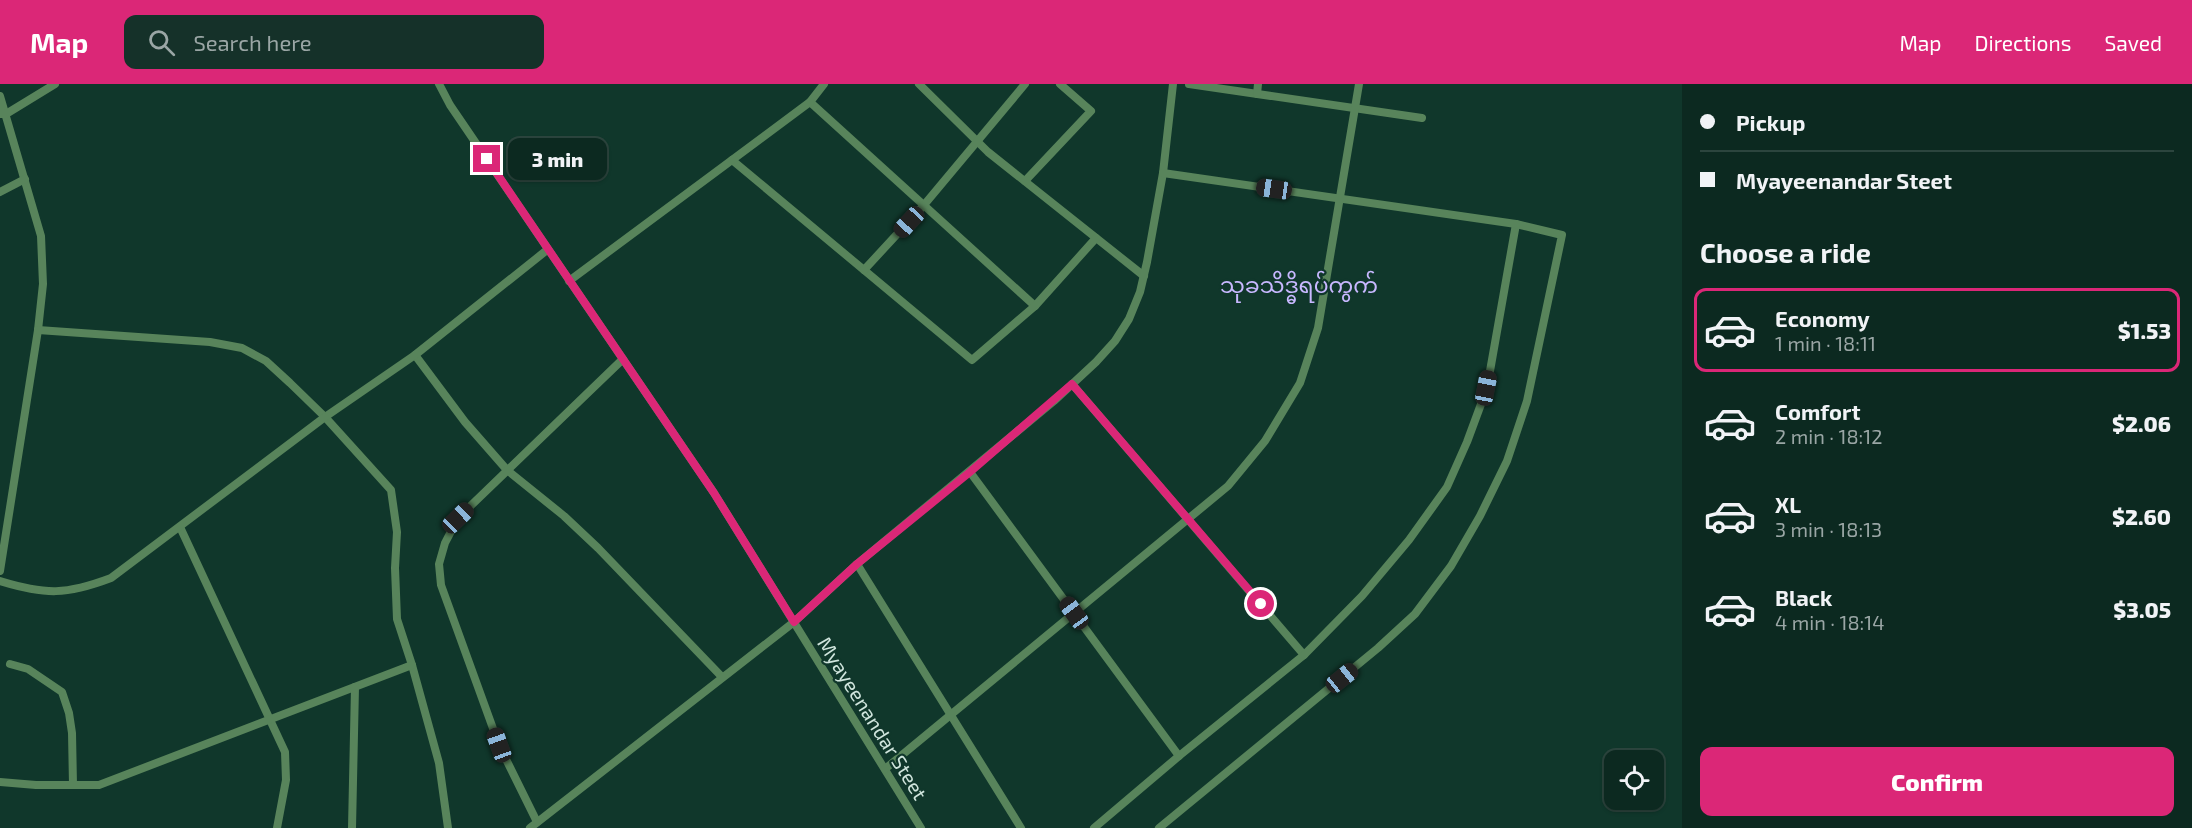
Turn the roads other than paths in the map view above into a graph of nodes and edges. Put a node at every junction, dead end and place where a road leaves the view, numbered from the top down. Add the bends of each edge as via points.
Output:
1 (55, 84) edge
2 (439, 84) edge
3 (824, 84) edge
4 (919, 84) edge
5 (1025, 84) edge
6 (1060, 84) edge
7 (1173, 84) edge
8 (1190, 84) edge
9 (1258, 84) edge
10 (1359, 84) edge
11 (1257, 94) junction
12 (0, 96) edge
13 (810, 102) junction
14 (1355, 108) junction
15 (3, 114) edge
16 (1422, 118) dead end
17 (976, 141) junction
18 (732, 160) junction
19 (1163, 173) junction
20 (24, 179) junction
21 (1025, 182) junction
22 (0, 192) edge
23 (1341, 199) junction
24 (924, 205) junction
25 (1516, 224) junction
26 (1096, 238) junction
27 (547, 250) junction
28 (864, 270) junction
29 (1144, 276) junction
30 (569, 281) junction
31 (1035, 306) junction
32 (38, 330) junction
33 (415, 355) junction
34 (623, 359) junction
35 (1072, 384) junction
36 (325, 417) junction
37 (507, 470) junction
38 (970, 472) junction
39 (1189, 520) junction
40 (180, 527) junction
41 (857, 564) junction
42 (0, 571) edge
43 (0, 581) edge
44 (1074, 613) junction
45 (794, 622) junction
46 (1304, 655) junction
47 (10, 664) dead end
48 (412, 664) junction
49 (722, 677) junction
50 (355, 687) junction
51 (951, 716) junction
52 (270, 720) junction
53 (1179, 756) junction
54 (885, 769) junction
55 (0, 782) edge
56 (73, 785) junction
57 (537, 822) junction
58 (277, 828) edge
59 (352, 828) edge
60 (448, 828) edge
61 (530, 828) edge
62 (921, 828) edge
63 (1021, 828) edge
64 (1094, 828) edge
65 (1159, 828) edge

1 - 15 street
2 - 27 street, Myayeenandar Steet
3 - 13 street
4 - 17 street
5 - 17 street
6 - 21 street via 1091,111
7 - 19 street
8 - 11 street
9 - 11 street
10 - 14 street
11 - 14 street
12 - 15 street
13 - 18 street
13 - 24 street
14 - 16 street
14 - 23 street
15 - 20 street
17 - 21 street
17 - 24 street
18 - 28 street
18 - 30 street
19 - 23 street
19 - 29 street
20 - 22 street
20 - 32 street via 41,236 43,284
21 - 26 street
23 - 25 street
23 - 39 street via 1318,328 1300,383 1265,441 1228,486
24 - 28 street
24 - 31 street
25 - 46 street via 1486,388 1447,487 1369,588
25 - 65 street via 1562,235 1527,401 1514,441 1480,516 1451,566 1415,614 1378,648
26 - 29 street
26 - 31 street
27 - 30 street, Myayeenandar Steet
27 - 33 street
28 - 31 street via 972,360
29 - 35 street via 1130,319 1116,341
30 - 34 street, Myayeenandar Steet
32 - 36 street via 210,342 242,348 266,361
32 - 42 street
33 - 36 street
33 - 37 street
34 - 37 street
34 - 45 street, Myayeenandar Steet via 714,493
35 - 38 street
35 - 39 street
36 - 40 street
36 - 48 street via 391,490 397,531 397,619
37 - 49 street via 573,524
37 - 57 street via 458,518 439,564 441,585 499,745
38 - 41 street
38 - 44 street
39 - 44 street
39 - 46 street
40 - 43 street via 111,578 84,588 54,593
40 - 52 street
41 - 45 street
41 - 51 street
44 - 51 street
44 - 53 street
45 - 49 street
45 - 54 street, Myayeenandar Steet
46 - 53 street
47 - 56 street via 28,669 62,692 72,733
48 - 50 street
48 - 60 street via 439,763
49 - 57 street
50 - 52 street
50 - 59 street
51 - 54 street
51 - 63 street
52 - 56 street via 99,785
52 - 58 street via 285,752 286,780
53 - 64 street
54 - 62 street, Myayeenandar Steet
55 - 56 street
57 - 61 street

